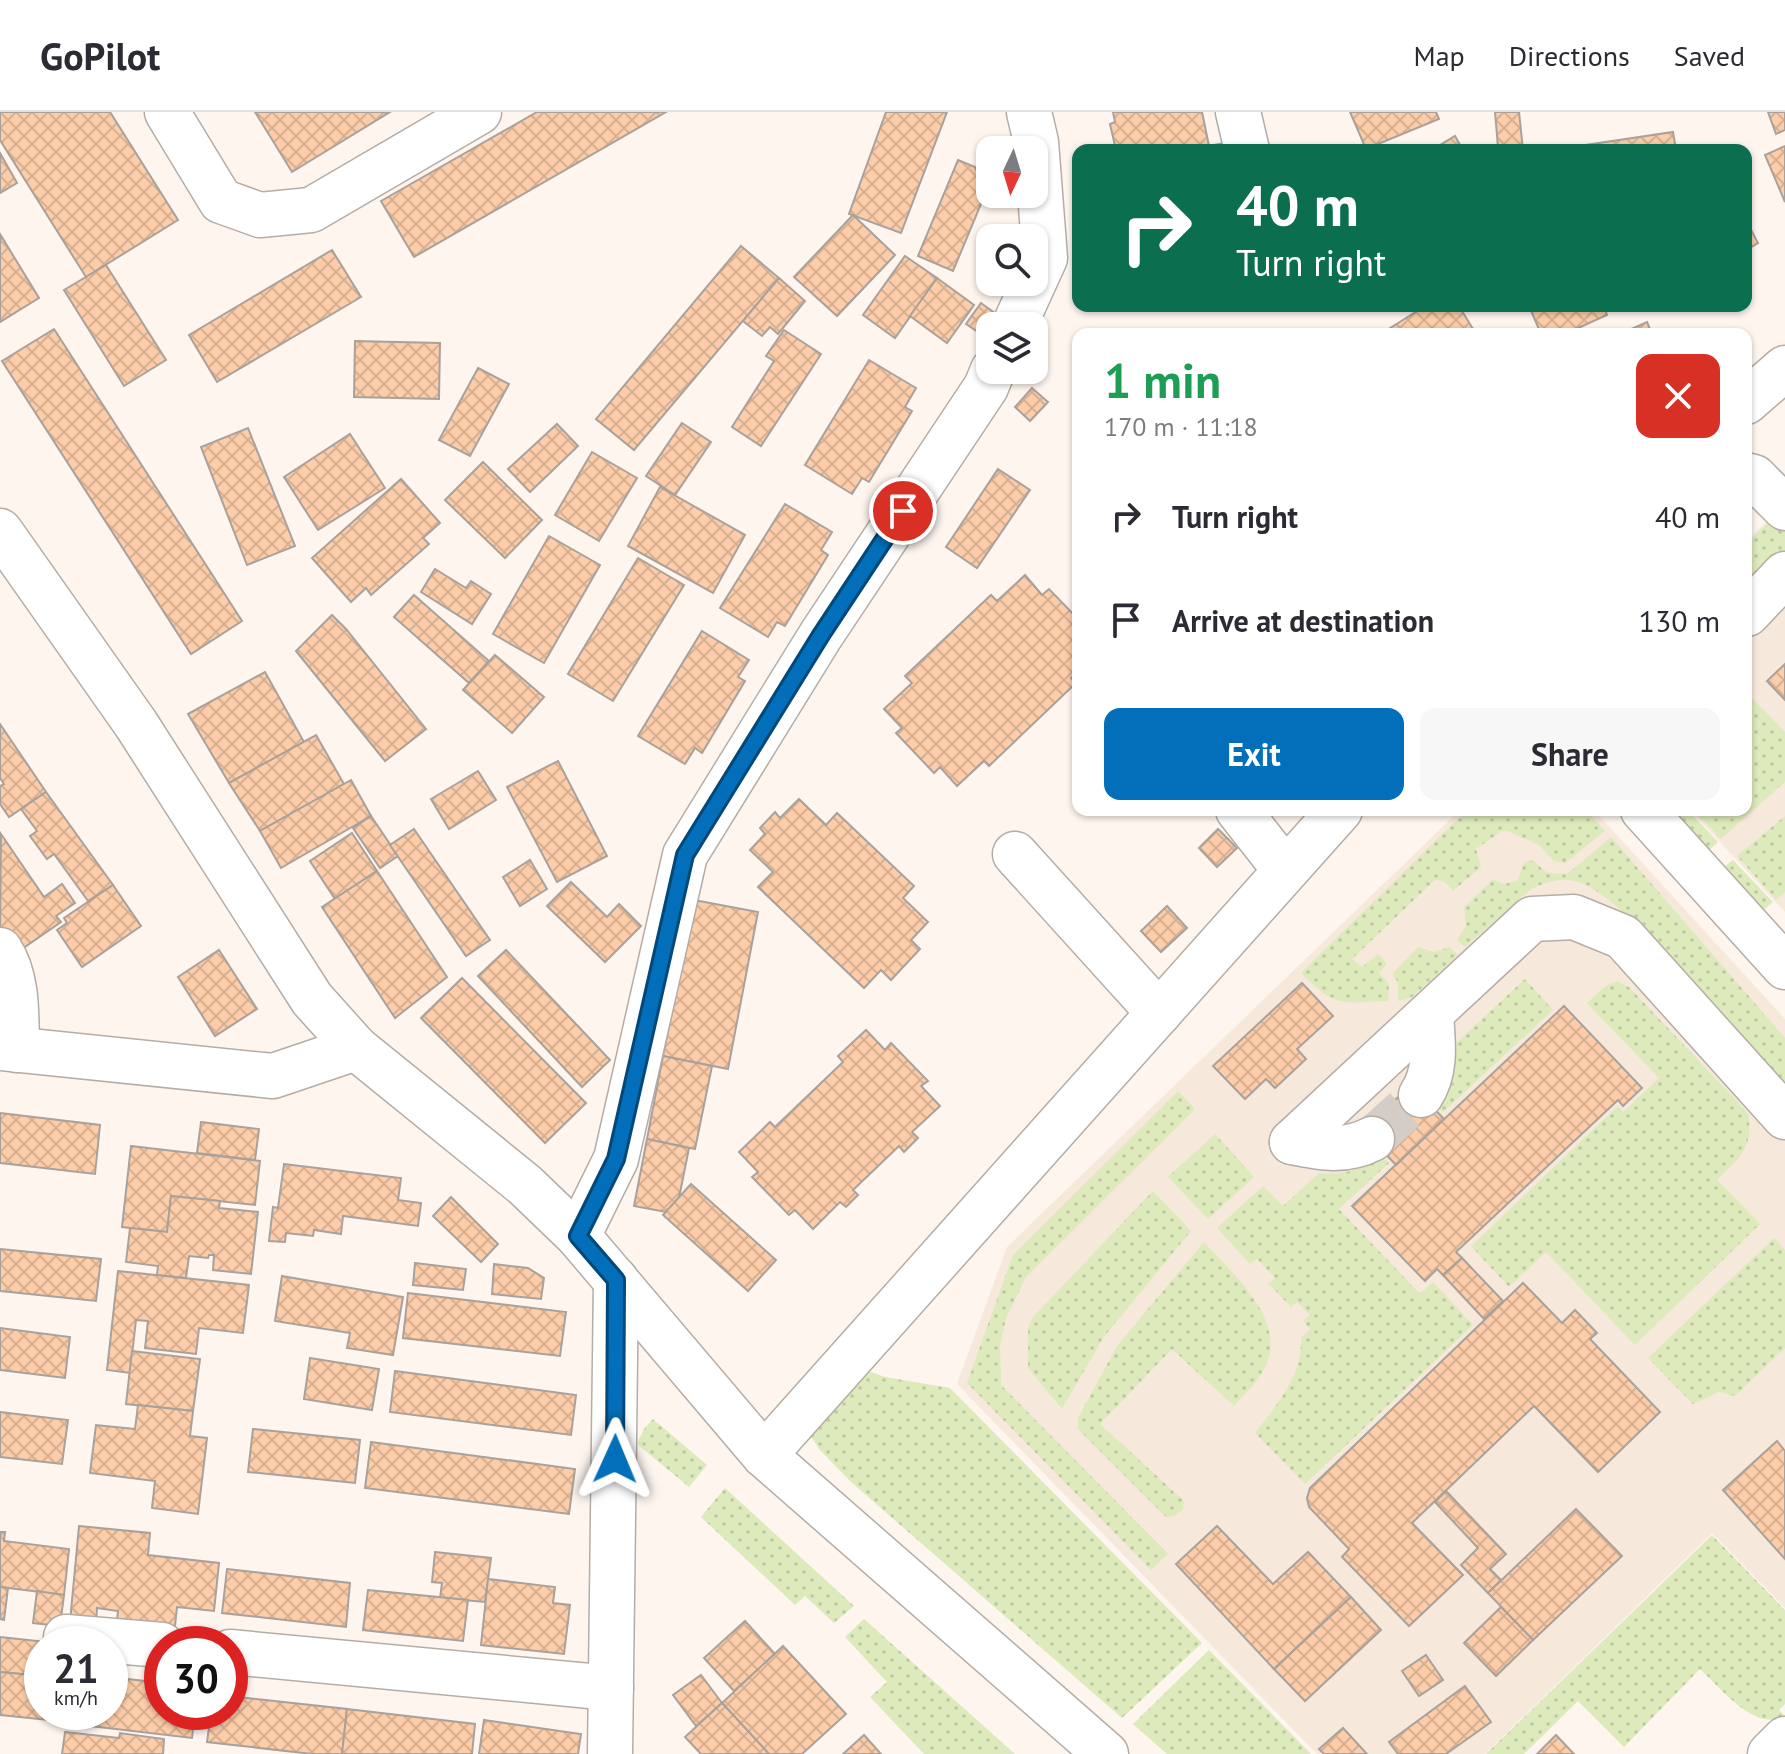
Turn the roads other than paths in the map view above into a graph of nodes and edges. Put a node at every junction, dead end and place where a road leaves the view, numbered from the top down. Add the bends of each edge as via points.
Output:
1 (167, 112) edge
2 (479, 112) edge
3 (1029, 112) edge
4 (1238, 112) edge
5 (1246, 144) edge
6 (1020, 312) edge
7 (1785, 368) edge
8 (986, 384) edge
9 (1752, 397) edge
10 (1752, 476) edge
11 (1785, 508) edge
12 (0, 531) edge
13 (1785, 574) edge
14 (1752, 609) edge
15 (1243, 816) edge
16 (1334, 816) edge
17 (1649, 816) edge
18 (1015, 854) dead end
19 (1285, 870) junction
20 (1776, 940) edge
21 (0, 950) edge
22 (1159, 1013) junction
23 (1431, 1015) junction
24 (356, 1048) junction
25 (8, 1049) edge
26 (1421, 1095) tunnel mouth
27 (1785, 1117) edge
28 (1372, 1139) tunnel mouth
29 (578, 1236) junction
30 (616, 1280) junction
31 (764, 1455) junction
32 (248, 1654) edge
33 (611, 1688) junction
34 (1785, 1739) edge
35 (610, 1754) edge
36 (1106, 1754) edge
37 (1770, 1754) edge

1 - 2 street via 221,201 260,215 311,210
3 - 6 street via 1045,258
4 - 5 street
7 - 9 street
8 - 29 street via 685,855 616,1159
10 - 11 street
12 - 24 street via 136,724 312,999
13 - 14 street
15 - 19 street
16 - 19 street
17 - 20 street
18 - 22 street
19 - 22 street
21 - 25 street via 16,998
22 - 31 street
23 - 26 street via 1434,1051 1429,1083
23 - 27 street via 1532,919 1574,917 1623,937
23 - 28 street via 1292,1142 1328,1150 1357,1147
24 - 25 street via 273,1076
24 - 29 street via 525,1185
29 - 30 street
30 - 31 street
30 - 33 street
31 - 36 street
32 - 33 street
33 - 35 street
34 - 37 street

